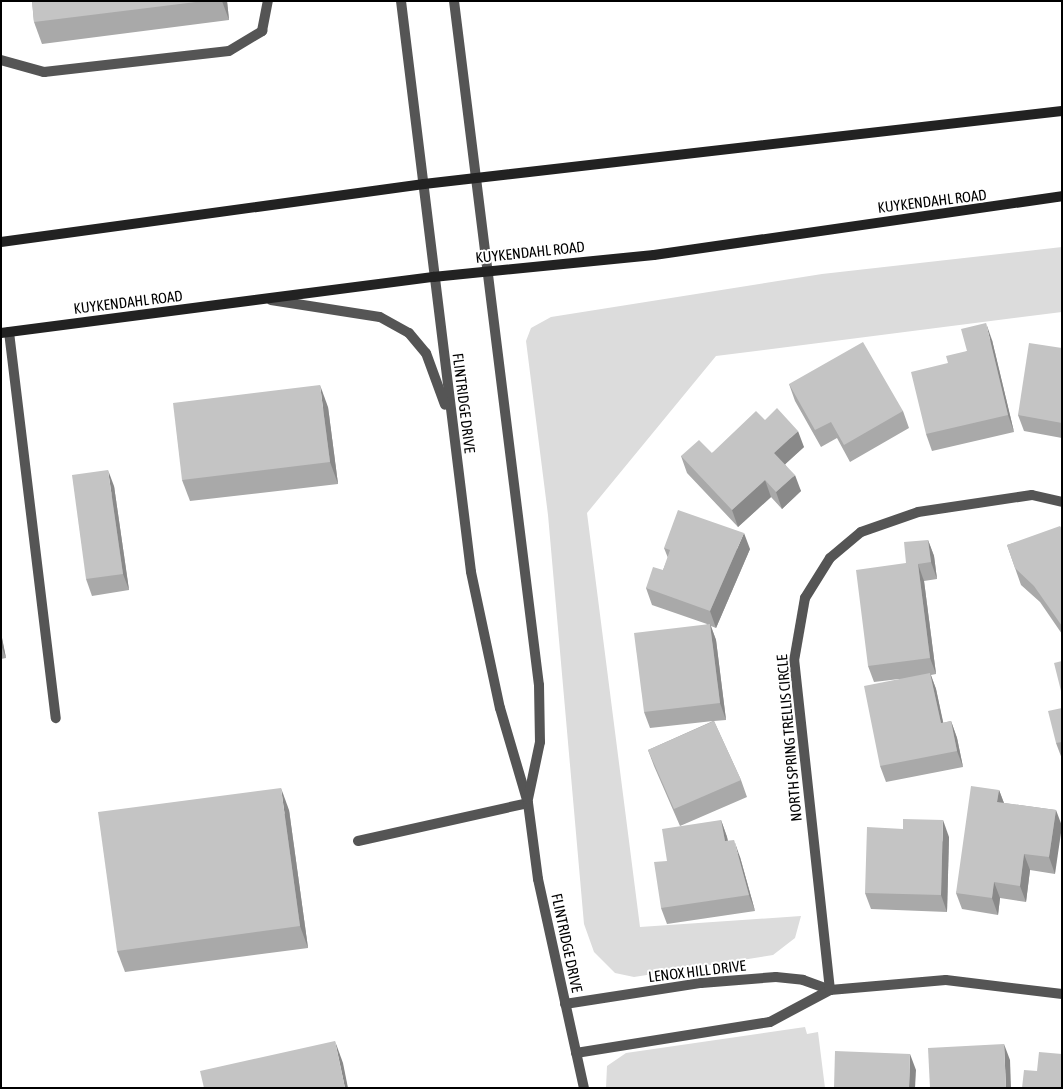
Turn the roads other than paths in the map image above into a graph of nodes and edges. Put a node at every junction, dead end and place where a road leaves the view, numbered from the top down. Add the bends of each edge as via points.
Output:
1 (268, 1) edge
2 (401, 1) edge
3 (454, 1) edge
4 (1, 60) edge
5 (1062, 111) edge
6 (476, 178) junction
7 (424, 184) junction
8 (1062, 196) edge
9 (1, 242) edge
10 (485, 272) junction
11 (433, 277) junction
12 (265, 299) junction
13 (5, 332) edge
14 (452, 423) junction
15 (1062, 502) edge
16 (56, 718) dead end
17 (528, 803) junction
18 (358, 841) dead end
19 (830, 990) junction
20 (1062, 994) edge
21 (565, 1004) junction
22 (576, 1053) junction
23 (584, 1088) edge

1 - 4 street via 262,32 229,51 44,72
2 - 7 street, FLINTRIDGE DRIVE
3 - 6 street, FLINTRIDGE DRIVE
5 - 6 main road
6 - 7 main road
6 - 10 street, FLINTRIDGE DRIVE
7 - 9 main road
7 - 11 street, FLINTRIDGE DRIVE
8 - 10 main road, KUYKENDAHL ROAD via 654,255
10 - 11 main road, KUYKENDAHL ROAD
10 - 17 street, FLINTRIDGE DRIVE via 539,685 540,742
11 - 12 main road, KUYKENDAHL ROAD
11 - 14 street, FLINTRIDGE DRIVE
12 - 13 main road, KUYKENDAHL ROAD
12 - 14 street via 380,317 409,333 426,353
13 - 16 street
14 - 17 street, FLINTRIDGE DRIVE via 472,572 500,708
15 - 19 street, NORTH SPRING TRELLIS CIRCLE via 1032,495 918,512 869,529 830,558 805,598 794,661
17 - 18 street
17 - 21 street, FLINTRIDGE DRIVE
19 - 20 street, LENOX HILL DRIVE via 946,980
19 - 21 street, LENOX HILL DRIVE via 803,980 776,977 701,983
19 - 22 street, LENOX HILL DRIVE via 770,1022
21 - 22 street, FLINTRIDGE DRIVE
22 - 23 street, FLINTRIDGE DRIVE

